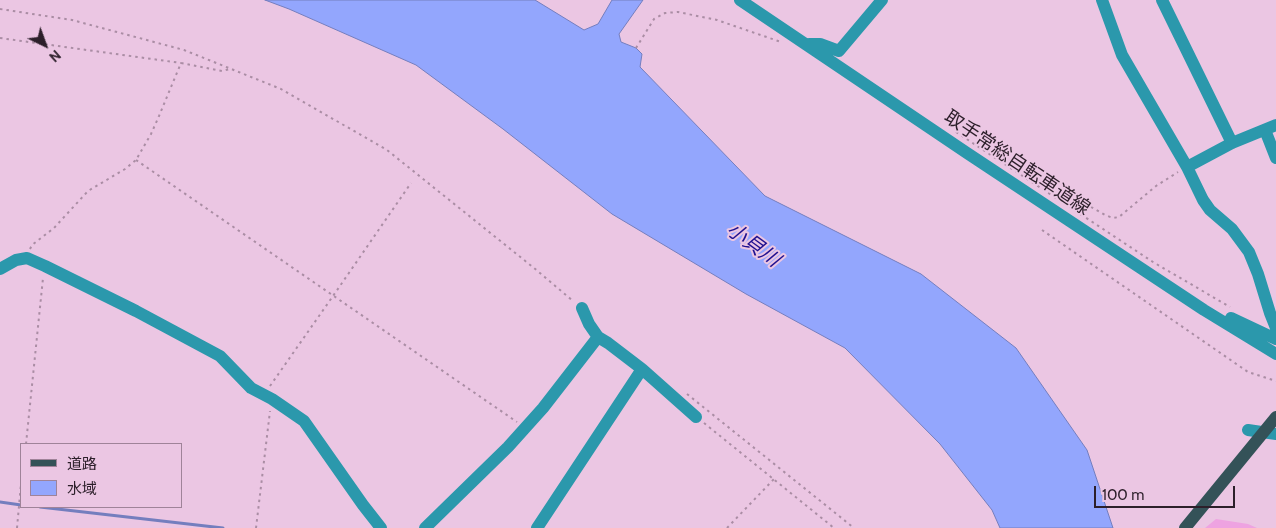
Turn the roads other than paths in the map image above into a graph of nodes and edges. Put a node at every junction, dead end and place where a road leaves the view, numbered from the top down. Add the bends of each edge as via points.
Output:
1 (740, 0) edge
2 (882, 0) edge
3 (1102, 0) edge
4 (1162, 0) edge
5 (807, 44) junction
6 (1270, 127) edge
7 (1232, 144) junction
8 (1276, 158) edge
9 (1187, 167) junction
10 (0, 270) edge
11 (582, 308) road end
12 (1204, 310) junction
13 (1273, 312) edge
14 (1276, 328) edge
15 (598, 337) junction
16 (1276, 339) edge
17 (1276, 354) edge
18 (642, 369) junction
19 (696, 417) road end
20 (1276, 418) edge
21 (1248, 430) dead end
22 (1276, 434) edge
23 (381, 528) edge
24 (425, 528) edge
25 (537, 528) edge
26 (1185, 528) edge

1 - 5 street, 取手常総自転車道線
2 - 5 street via 839,51 820,44
3 - 9 street via 1122,55
4 - 7 street
5 - 12 street, 取手常総自転車道線
6 - 7 street
6 - 8 street
7 - 9 street
9 - 13 street via 1210,210 1232,229 1249,252
10 - 23 street via 16,260 27,258 220,356 251,388 304,421
11 - 15 street
12 - 16 street via 1209,308
12 - 17 street, 取手常総自転車道線
13 - 14 street
15 - 18 street
15 - 24 street via 543,408
18 - 19 street
18 - 25 street
20 - 26 main road
21 - 22 street

